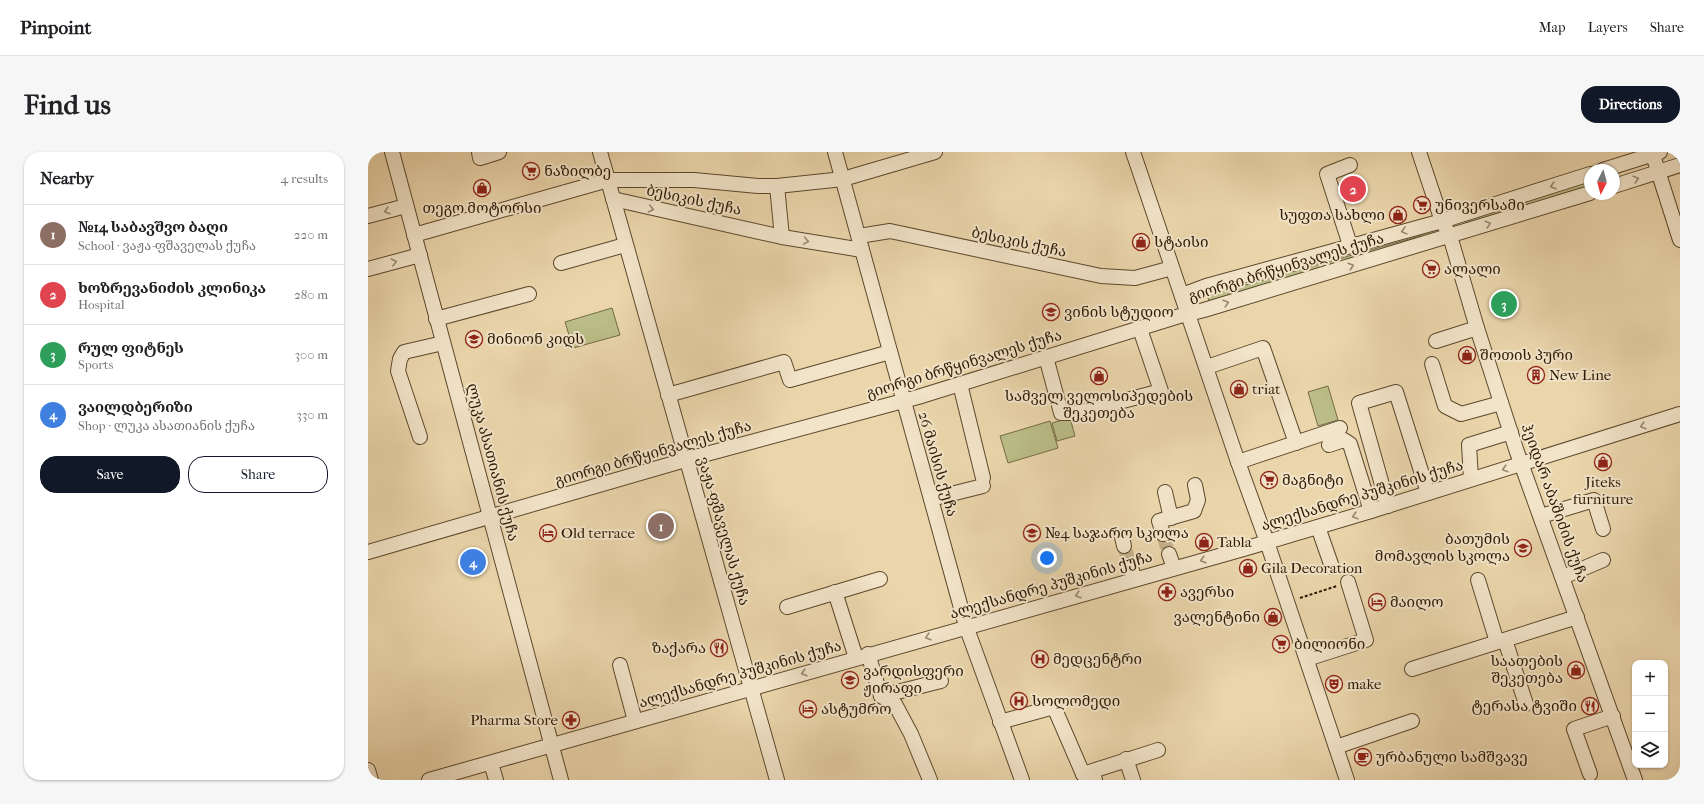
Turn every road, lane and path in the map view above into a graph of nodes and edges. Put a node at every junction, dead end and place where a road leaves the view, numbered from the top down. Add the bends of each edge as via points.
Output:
1 (392, 152) edge
2 (479, 152) edge
3 (499, 152) edge
4 (600, 152) edge
5 (835, 152) edge
6 (935, 152) edge
7 (1133, 152) edge
8 (1419, 152) edge
9 (1654, 153) edge
10 (1350, 165) dead end
11 (1620, 165) edge
12 (1680, 165) edge
13 (1658, 172) junction
14 (1584, 176) edge
15 (843, 179) junction
16 (608, 180) junction
17 (1620, 184) edge
18 (777, 186) junction
19 (1584, 195) edge
20 (614, 200) junction
21 (406, 206) junction
22 (368, 216) edge
23 (1442, 221) junction
24 (414, 235) junction
25 (859, 236) junction
26 (1450, 236) junction
27 (782, 237) junction
28 (1680, 240) edge
29 (625, 245) junction
30 (1350, 246) junction
31 (862, 250) junction
32 (420, 255) junction
33 (561, 263) dead end
34 (1172, 268) junction
35 (368, 269) edge
36 (529, 294) dead end
37 (1182, 295) junction
38 (1189, 314) junction
39 (436, 319) junction
40 (1477, 328) junction
41 (1140, 329) junction
42 (1436, 341) dead end
43 (444, 343) junction
44 (890, 352) junction
45 (1046, 358) junction
46 (1432, 364) dead end
47 (1206, 367) junction
48 (960, 384) junction
49 (668, 395) junction
50 (903, 401) junction
51 (1501, 403) junction
52 (1680, 414) edge
53 (1340, 428) dead end
54 (1511, 432) junction
55 (420, 438) dead end
56 (1296, 443) junction
57 (1329, 445) dead end
58 (686, 460) junction
59 (1238, 462) junction
60 (1522, 464) junction
61 (1471, 479) junction
62 (1195, 486) dead end
63 (1164, 492) dead end
64 (1428, 493) junction
65 (931, 499) junction
66 (1388, 506) junction
67 (1371, 511) junction
68 (1541, 516) junction
69 (491, 518) junction
70 (1171, 518) junction
71 (1318, 527) junction
72 (1603, 529) dead end
73 (1163, 534) tunnel mouth
74 (1268, 542) junction
75 (368, 552) edge
76 (1169, 554) tunnel mouth
77 (1603, 560) dead end
78 (1130, 565) tunnel mouth
79 (1332, 567) dead end
80 (1174, 568) junction
81 (1562, 577) junction
82 (880, 579) dead end
83 (1135, 579) junction
84 (1478, 580) dead end
85 (1348, 582) joint
86 (835, 592) junction
87 (1297, 599) dead end
88 (787, 607) dead end
89 (1577, 617) junction
90 (966, 626) junction
91 (1501, 641) junction
92 (862, 656) junction
93 (1307, 659) junction
94 (620, 665) dead end
95 (1412, 669) dead end
96 (941, 681) dead end
97 (752, 689) junction
98 (881, 696) junction
99 (1526, 704) dead end
100 (1613, 716) junction
101 (635, 721) junction
102 (1412, 721) dead end
103 (1000, 722) junction
104 (552, 745) junction
105 (1336, 747) junction
106 (1158, 750) dead end
107 (1126, 759) junction
108 (491, 763) junction
109 (368, 770) edge
110 (1590, 774) dead end
111 (1089, 777) edge
112 (371, 780) edge
113 (429, 780) edge
114 (496, 780) edge
115 (561, 780) edge
116 (777, 780) edge
117 (930, 780) edge
118 (1022, 780) edge
119 (1134, 780) edge
120 (1347, 780) edge
121 (1635, 780) edge

1 - 21 street, ლუკა ასათიანის ქუჩა
2 - 3 street via 480,158
4 - 16 street, ვაჟა-ფშაველას ქუჩა
5 - 15 street, 26 მაისის ქუჩა
6 - 15 street
7 - 34 street
8 - 23 street
9 - 11 street
9 - 13 street
10 - 30 street via 1327,174
12 - 13 street
17 -> 13 street
13 - 28 street
14 -> 23 street, გიორგი ბრწყინვალეს ქუჩა
15 - 18 street
15 - 25 street, 26 მაისის ქუჩა
16 - 18 street via 694,180
16 - 20 street, ვაჟა-ფშაველას ქუჩა
16 - 24 street
18 - 27 street
26 -> 19 street, გიორგი ბრწყინვალეს ქუჩა
20 -> 27 street, ბესიკის ქუჩა
20 - 29 street, ვაჟა-ფშაველას ქუჩა
21 -> 22 street
21 - 24 street, ლუკა ასათიანის ქუჩა
23 - 26 street, ჰეიდარ აბაშიძის ქუჩა
23 -> 30 street, გიორგი ბრწყინვალეს ქუჩა
24 - 32 street, ლუკა ასათიანის ქუჩა
25 - 31 street, 26 მაისის ქუჩა
25 - 34 street, ბესიკის ქუჩა via 890,231 1102,276 1135,278
38 -> 26 street, გიორგი ბრწყინვალეს ქუჩა
26 - 40 street, ჰეიდარ აბაშიძის ქუჩა
27 -> 31 street, ბესიკის ქუჩა
29 - 33 street
29 - 49 street, ვაჟა-ფშაველას ქუჩა
30 - 37 street, გიორგი ბრწყინვალეს ქუჩა
31 - 44 street, 26 მაისის ქუჩა
35 -> 32 street
32 - 39 street, ლუკა ასათიანის ქუჩა
34 - 37 street
36 - 39 street
37 - 38 street
38 - 41 street, გიორგი ბრწყინვალეს ქუჩა
38 - 47 street
39 - 43 street, ლუკა ასათიანის ქუჩა
40 - 42 street
40 - 51 street, ჰეიდარ აბაშიძის ქუჩა
41 - 45 street, გიორგი ბრწყინვალეს ქუჩა
41 - 45 street via 1161,391 1077,413 1061,413
43 - 55 street via 404,352 400,359 398,371
43 - 69 street, ლუკა ასათიანის ქუჩა
44 - 49 street via 790,380 784,362
44 - 50 street, 26 მაისის ქუჩა
45 - 48 street, გიორგი ბრწყინვალეს ქუჩა
46 - 51 street via 1444,406 1461,414
47 - 56 street via 1263,348
47 - 59 street
48 - 50 street, გიორგი ბრწყინვალეს ქუჩა
48 - 65 street via 983,482
49 - 58 street, ვაჟა-ფშაველას ქუჩა
50 - 58 street, გიორგი ბრწყინვალეს ქუჩა
50 - 65 street, 26 მაისის ქუჩა
51 - 54 street, ჰეიდარ აბაშიძის ქუჩა
52 -> 60 street, ალექსანდრე პუშკინის ქუჩა
53 - 56 street
54 - 60 street, ჰეიდარ აბაშიძის ქუჩა
54 - 61 street via 1468,445
56 - 59 street
57 - 67 street via 1344,440 1350,444
58 - 69 street, გიორგი ბრწყინვალეს ქუჩა
58 - 97 street, ვაჟა-ფშაველას ქუჩა
59 - 74 street
60 -> 61 street, ალექსანდრე პუშკინის ქუჩა
60 - 68 street, ჰეიდარ აბაშიძის ქუჩა
61 - 64 street, ალექსანდრე პუშკინის ქუჩა
62 - 70 street via 1198,500 1194,511
63 - 70 street
64 - 66 street, ალექსანდრე პუშკინის ქუჩა
64 - 66 street via 1396,392 1359,402
65 - 90 street, 26 მაისის ქუჩა
66 - 67 street, ალექსანდრე პუშკინის ქუჩა
67 -> 71 street, ალექსანდრე პუშკინის ქუჩა
68 - 72 street via 1594,500
68 - 81 street, ჰეიდარ აბაშიძის ქუჩა
69 - 75 street, გიორგი ბრწყინვალეს ქუჩა
69 - 104 street, ლუკა ასათიანის ქუჩა
70 - 73 street via 1159,521
71 - 74 street, ალექსანდრე პუშკინის ქუჩა
71 - 79 street
74 -> 80 street, ალექსანდრე პუშკინის ქუჩა
74 - 93 street
76 - 80 street
77 - 81 street
78 - 83 street
80 - 83 street, ალექსანდრე პუშკინის ქუჩა
81 - 89 street, ჰეიდარ აბაშიძის ქუჩა
82 - 86 street
83 -> 90 street, ალექსანდრე პუშკინის ქუჩა
84 - 91 street
85 - 87 path
85 - 93 street via 1366,640
86 - 88 street
86 - 92 street
89 - 91 street
89 - 100 street, ჰეიდარ აბაშიძის ქუჩა
90 -> 92 street, ალექსანდრე პუშკინის ქუჩა
90 - 103 street, 26 მაისის ქუჩა
91 - 95 street
91 - 99 street
92 -> 97 street, ალექსანდრე პუშკინის ქუჩა
92 - 98 street
93 - 105 street
94 - 101 street
96 - 98 street
97 - 101 street, ალექსანდრე პუშკინის ქუჩა
97 - 116 street, ვაჟა-ფშაველას ქუჩა
98 - 117 street via 895,704
100 - 110 street via 1574,729
100 - 121 street, ჰეიდარ აბაშიძის ქუჩა
101 - 104 street, ალექსანდრე პუშკინის ქუჩა
102 - 105 street
103 - 111 street via 1054,707
103 - 118 street, 26 მაისის ქუჩა
104 - 108 street, ალექსანდრე პუშკინის ქუჩა
104 - 115 street, ლუკა ასათიანის ქუჩა
105 - 120 street
106 - 107 street
107 - 111 street
107 - 119 street
108 - 113 street, ალექსანდრე პუშკინის ქუჩა
108 - 114 street
109 - 112 street

